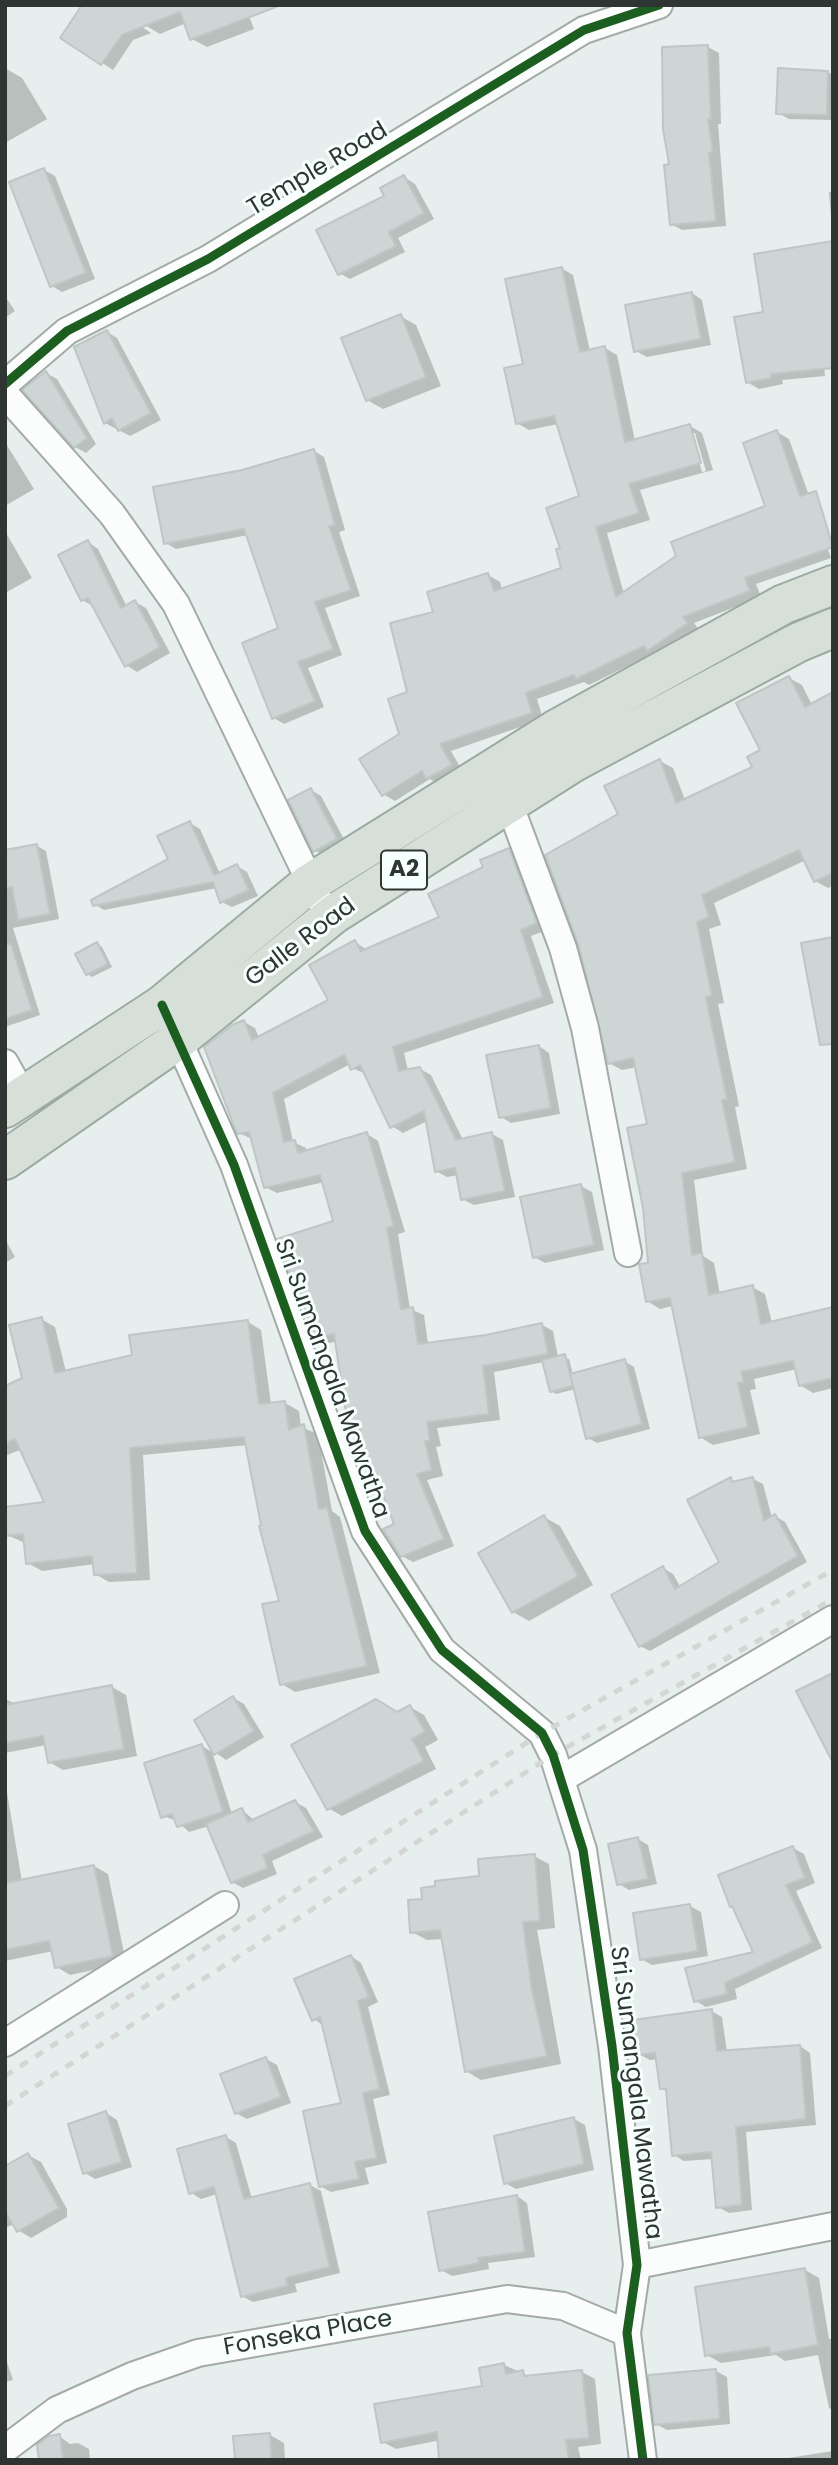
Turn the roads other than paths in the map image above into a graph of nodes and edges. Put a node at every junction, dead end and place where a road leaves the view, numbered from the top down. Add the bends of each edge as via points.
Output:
1 (659, 5) edge
2 (5, 384) edge
3 (5, 394) edge
4 (833, 585) edge
5 (833, 628) edge
6 (496, 767) junction
7 (510, 804) junction
8 (310, 883) junction
9 (328, 918) junction
10 (162, 1005) junction
11 (178, 1040) junction
12 (5, 1063) edge
13 (14, 1102) edge
14 (5, 1160) edge
15 (628, 1254) dead end
16 (833, 1619) edge
17 (561, 1779) junction
18 (225, 1905) dead end
19 (5, 2043) edge
20 (833, 2226) edge
21 (637, 2265) junction
22 (627, 2333) junction
23 (5, 2449) edge
24 (643, 2460) edge

1 - 2 street, Temple Road via 584,30 208,259 67,331
3 - 8 street via 112,514 176,604
4 - 6 highway, Galle Road / A2 via 784,604
5 - 7 highway, Galle Road / A2 via 574,762
6 - 7 street
6 - 8 highway, Galle Road / A2
7 - 9 highway, Galle Road / A2
7 - 15 street via 563,948 585,1028
8 - 9 street
8 - 10 highway, Galle Road / A2
9 - 11 highway, Galle Road / A2
10 - 11 street, Sri Sumangala Mawatha
10 - 13 highway, Galle Road / A2
11 - 14 highway, Galle Road / A2
11 - 17 street, Sri Sumangala Mawatha via 234,1166 365,1531 442,1650 542,1732
12 - 13 street
16 - 17 street
17 - 21 street, Sri Sumangala Mawatha via 583,1850
18 - 19 street
20 - 21 street
21 - 22 street, Sri Sumangala Mawatha
22 - 23 street, Fonseka Place via 563,2306 507,2299 198,2353 57,2410
22 - 24 street, Sri Sumangala Mawatha

